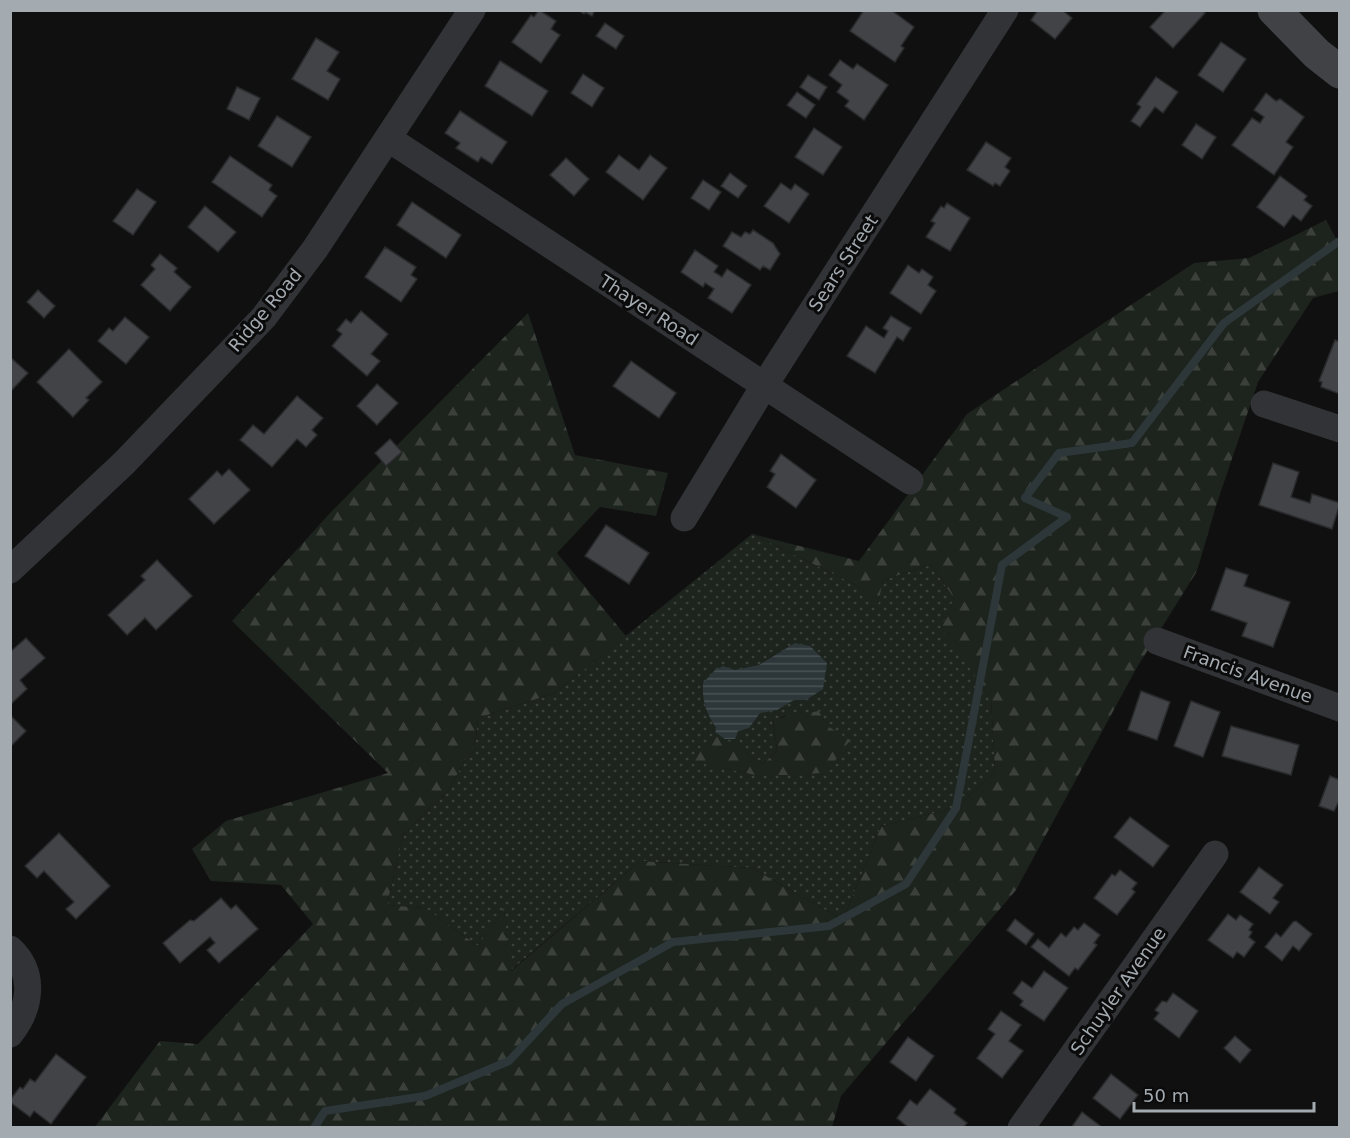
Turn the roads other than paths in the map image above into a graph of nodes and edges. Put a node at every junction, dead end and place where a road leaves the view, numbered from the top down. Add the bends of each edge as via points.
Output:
1 (472, 10) edge
2 (1005, 10) edge
3 (1274, 10) edge
4 (1340, 72) edge
5 (389, 138) junction
6 (764, 386) junction
7 (1264, 404) dead end
8 (1340, 429) edge
9 (910, 481) dead end
10 (684, 518) dead end
11 (10, 570) edge
12 (1157, 641) dead end
13 (1340, 708) edge
14 (1215, 854) dead end
15 (10, 949) edge
16 (10, 1034) edge
17 (1021, 1128) edge

1 - 5 street, Ridge Road
2 - 6 street, Sears Street
3 - 4 main road
5 - 6 street, Thayer Road
5 - 11 street, Ridge Road via 315,249 264,316 124,463
6 - 9 street, Thayer Road
6 - 10 street, Sears Street
7 - 8 street
12 - 13 street, Francis Avenue
14 - 17 street, Schuyler Avenue
15 - 16 street via 27,977 28,999

